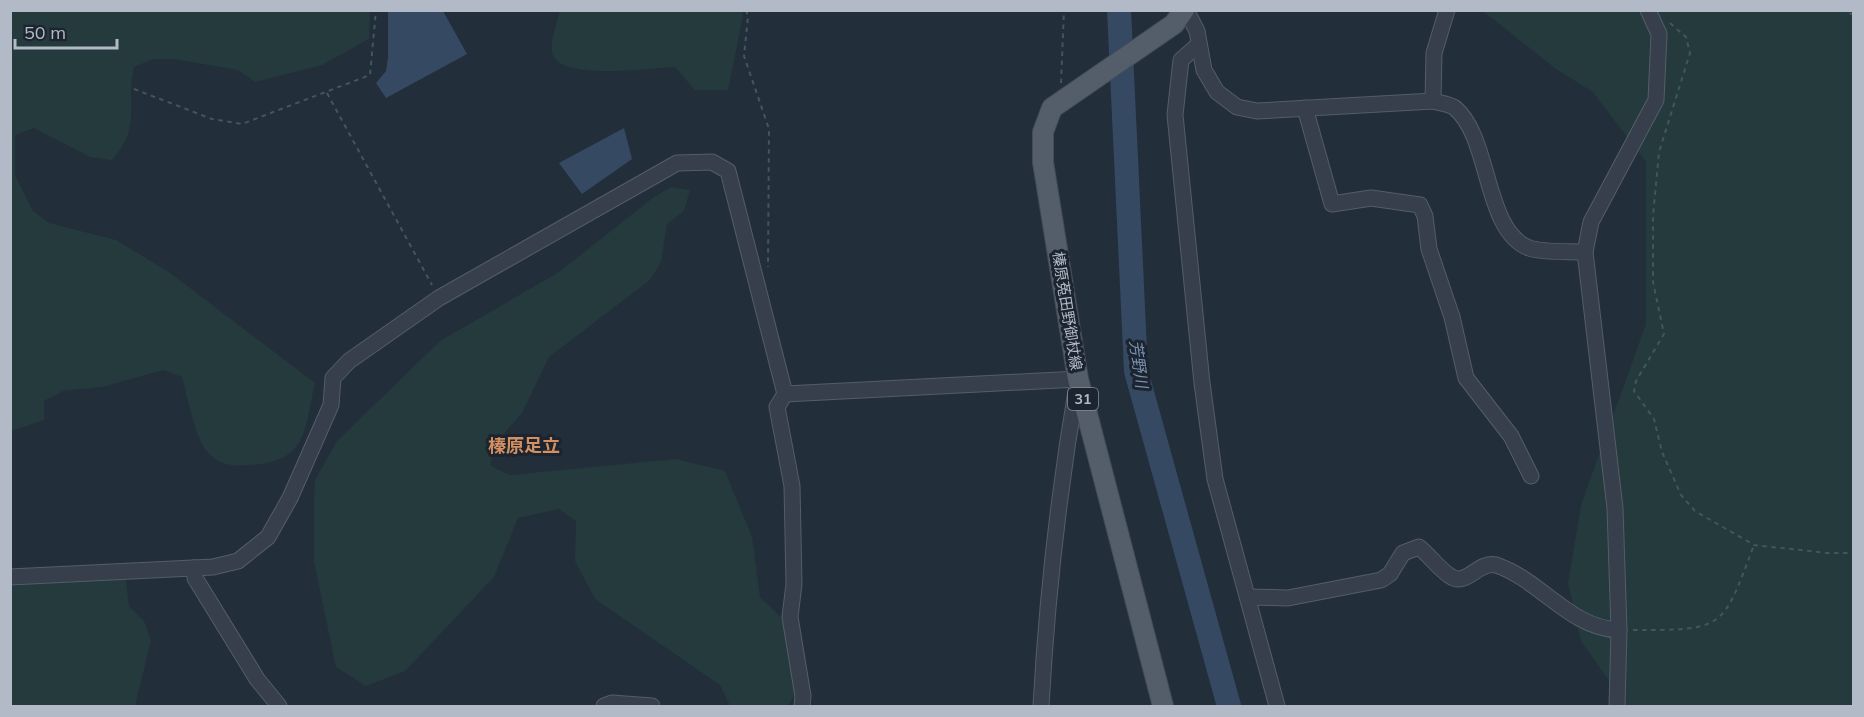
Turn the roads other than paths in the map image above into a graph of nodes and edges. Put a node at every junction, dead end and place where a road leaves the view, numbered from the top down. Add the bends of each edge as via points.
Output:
1 (1448, 10) edge
2 (1648, 10) edge
3 (1181, 15) edge
4 (1199, 44) junction
5 (1433, 100) junction
6 (1305, 108) junction
7 (1585, 252) junction
8 (1078, 379) junction
9 (785, 394) junction
10 (1531, 476) dead end
11 (194, 568) junction
12 (10, 577) edge
13 (1248, 597) junction
14 (1619, 630) junction
15 (279, 706) edge
16 (604, 706) edge
17 (652, 706) edge
18 (802, 706) edge
19 (1041, 706) edge
20 (1163, 706) edge
21 (1277, 706) edge
22 (1617, 706) edge

1 - 5 street via 1434,53
2 - 7 street via 1659,34 1656,100 1592,222
3 - 4 street via 1197,31
3 - 8 main road, 榛原菟田野御杖線 / 31 via 1052,108 1043,132 1043,162
4 - 6 street via 1204,70 1217,92 1237,107 1257,111
4 - 13 street via 1180,60 1175,115 1215,479
5 - 6 street
5 - 7 street via 1454,108 1470,130 1502,219 1513,237 1530,248
6 - 10 street via 1332,204 1371,198 1420,205 1466,378 1511,436
7 - 14 street via 1615,508
8 - 9 street
8 - 19 street via 1060,486
8 - 20 main road, 榛原菟田野御杖線 / 31
9 - 11 street via 728,171 712,162 677,163 440,298 349,361 333,378 331,405 290,498 268,537 238,561
9 - 18 street via 777,407 792,486 794,584 790,617
11 - 12 street
11 - 15 street via 195,578 257,679
13 - 14 street via 1288,598 1381,580 1390,574 1403,553 1419,547 1457,580 1481,566 1494,564 1522,579 1563,610
13 - 21 street
14 - 22 street
16 - 17 street

